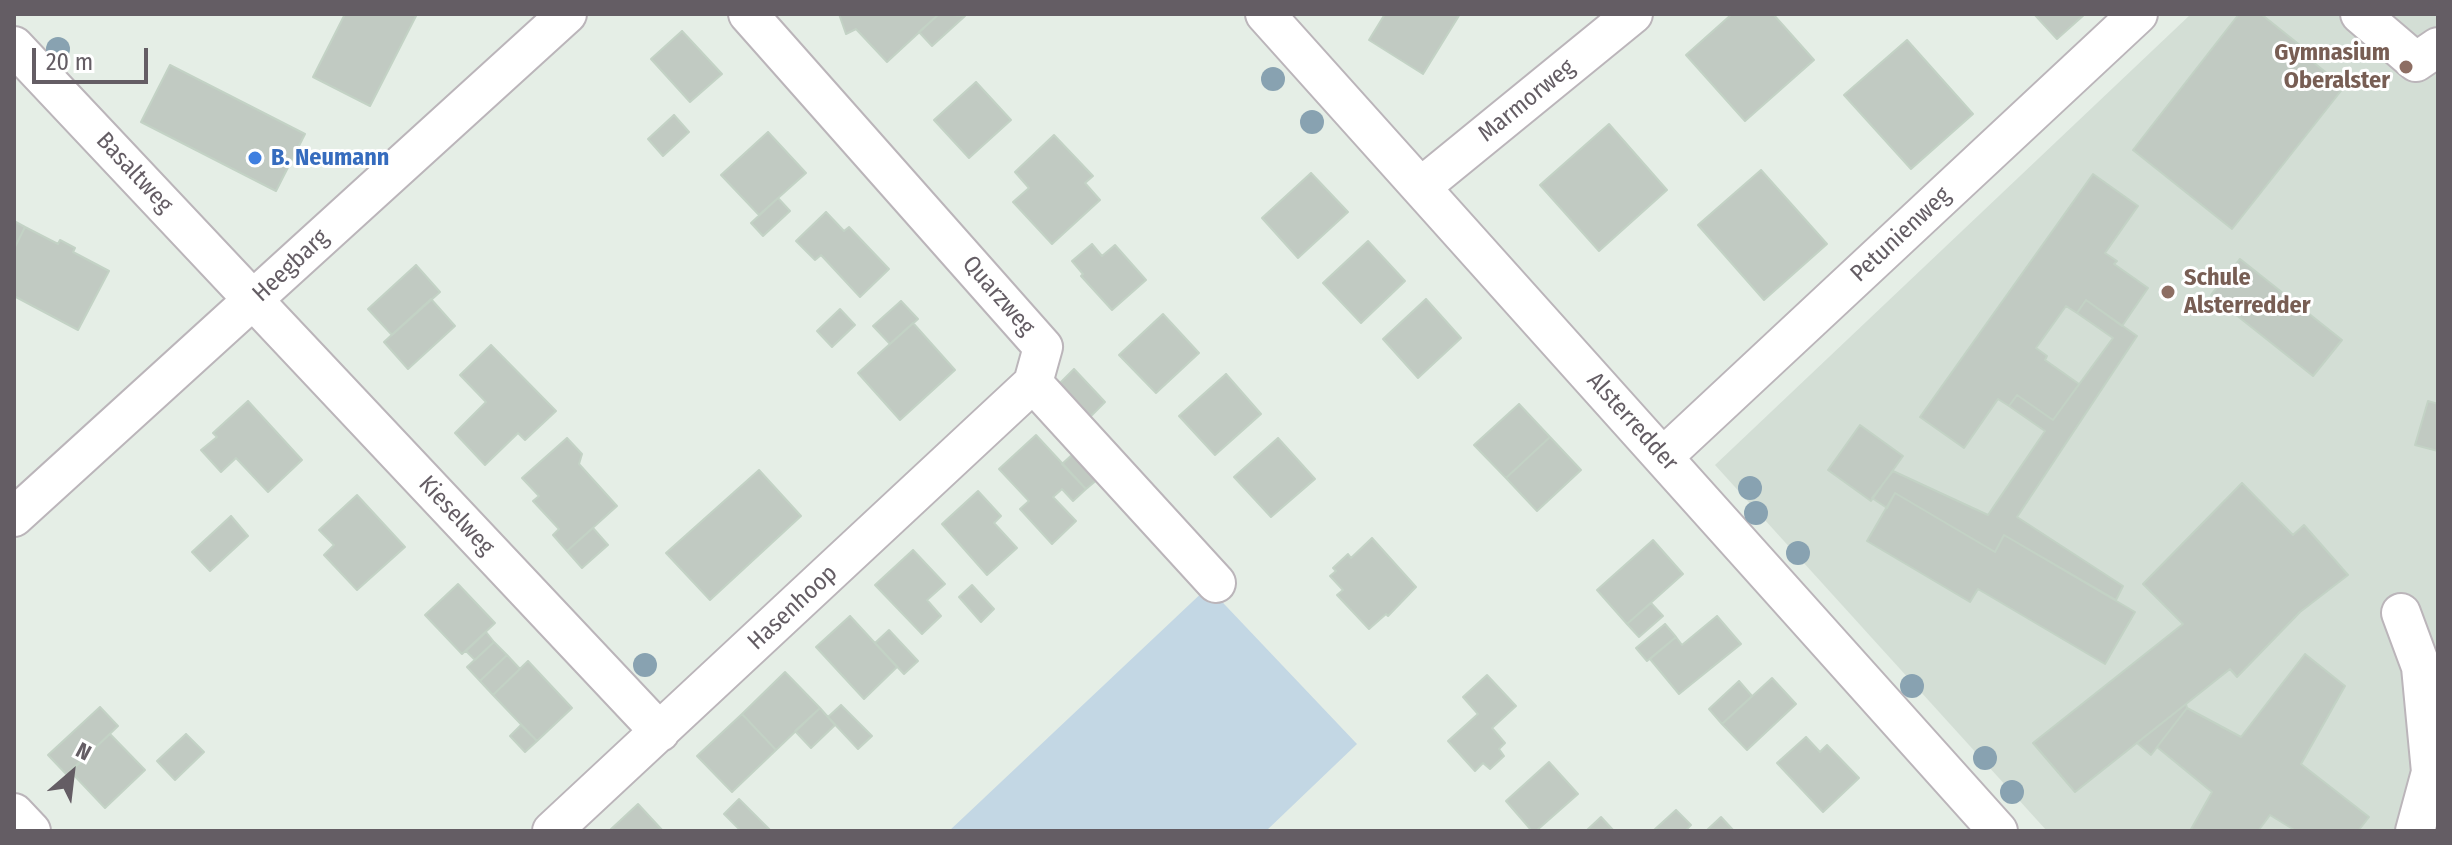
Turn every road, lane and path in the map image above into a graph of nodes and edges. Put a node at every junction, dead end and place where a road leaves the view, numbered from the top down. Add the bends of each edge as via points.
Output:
1 (567, 14) edge
2 (748, 14) edge
3 (1265, 14) edge
4 (1633, 14) edge
5 (2138, 14) edge
6 (2360, 14) edge
7 (14, 46) edge
8 (2438, 47) edge
9 (1421, 187) junction
10 (253, 300) junction
11 (1033, 383) junction
12 (1663, 457) junction
13 (14, 517) edge
14 (1216, 583) dead end
15 (2401, 613) dead end
16 (2432, 716) edge
17 (660, 732) junction
18 (14, 813) edge
19 (31, 831) edge
20 (552, 831) edge
21 (1998, 831) edge
22 (2415, 831) edge

1 - 10 street, Heegbarg
2 - 11 street, Quarzweg via 1043,347
3 - 9 street, Alsterredder
4 - 9 street, Marmorweg
5 - 12 street, Petunienweg
6 - 8 street via 2416,62
7 - 10 street, Basaltweg
9 - 12 street, Alsterredder
10 - 13 street, Heegbarg
10 - 17 street, Kieselweg
11 - 14 street
11 - 17 street, Hasenhoop
12 - 21 street, Alsterredder
15 - 16 street
16 - 22 street via 2431,772
17 - 20 street, Hasenhoop
18 - 19 street

